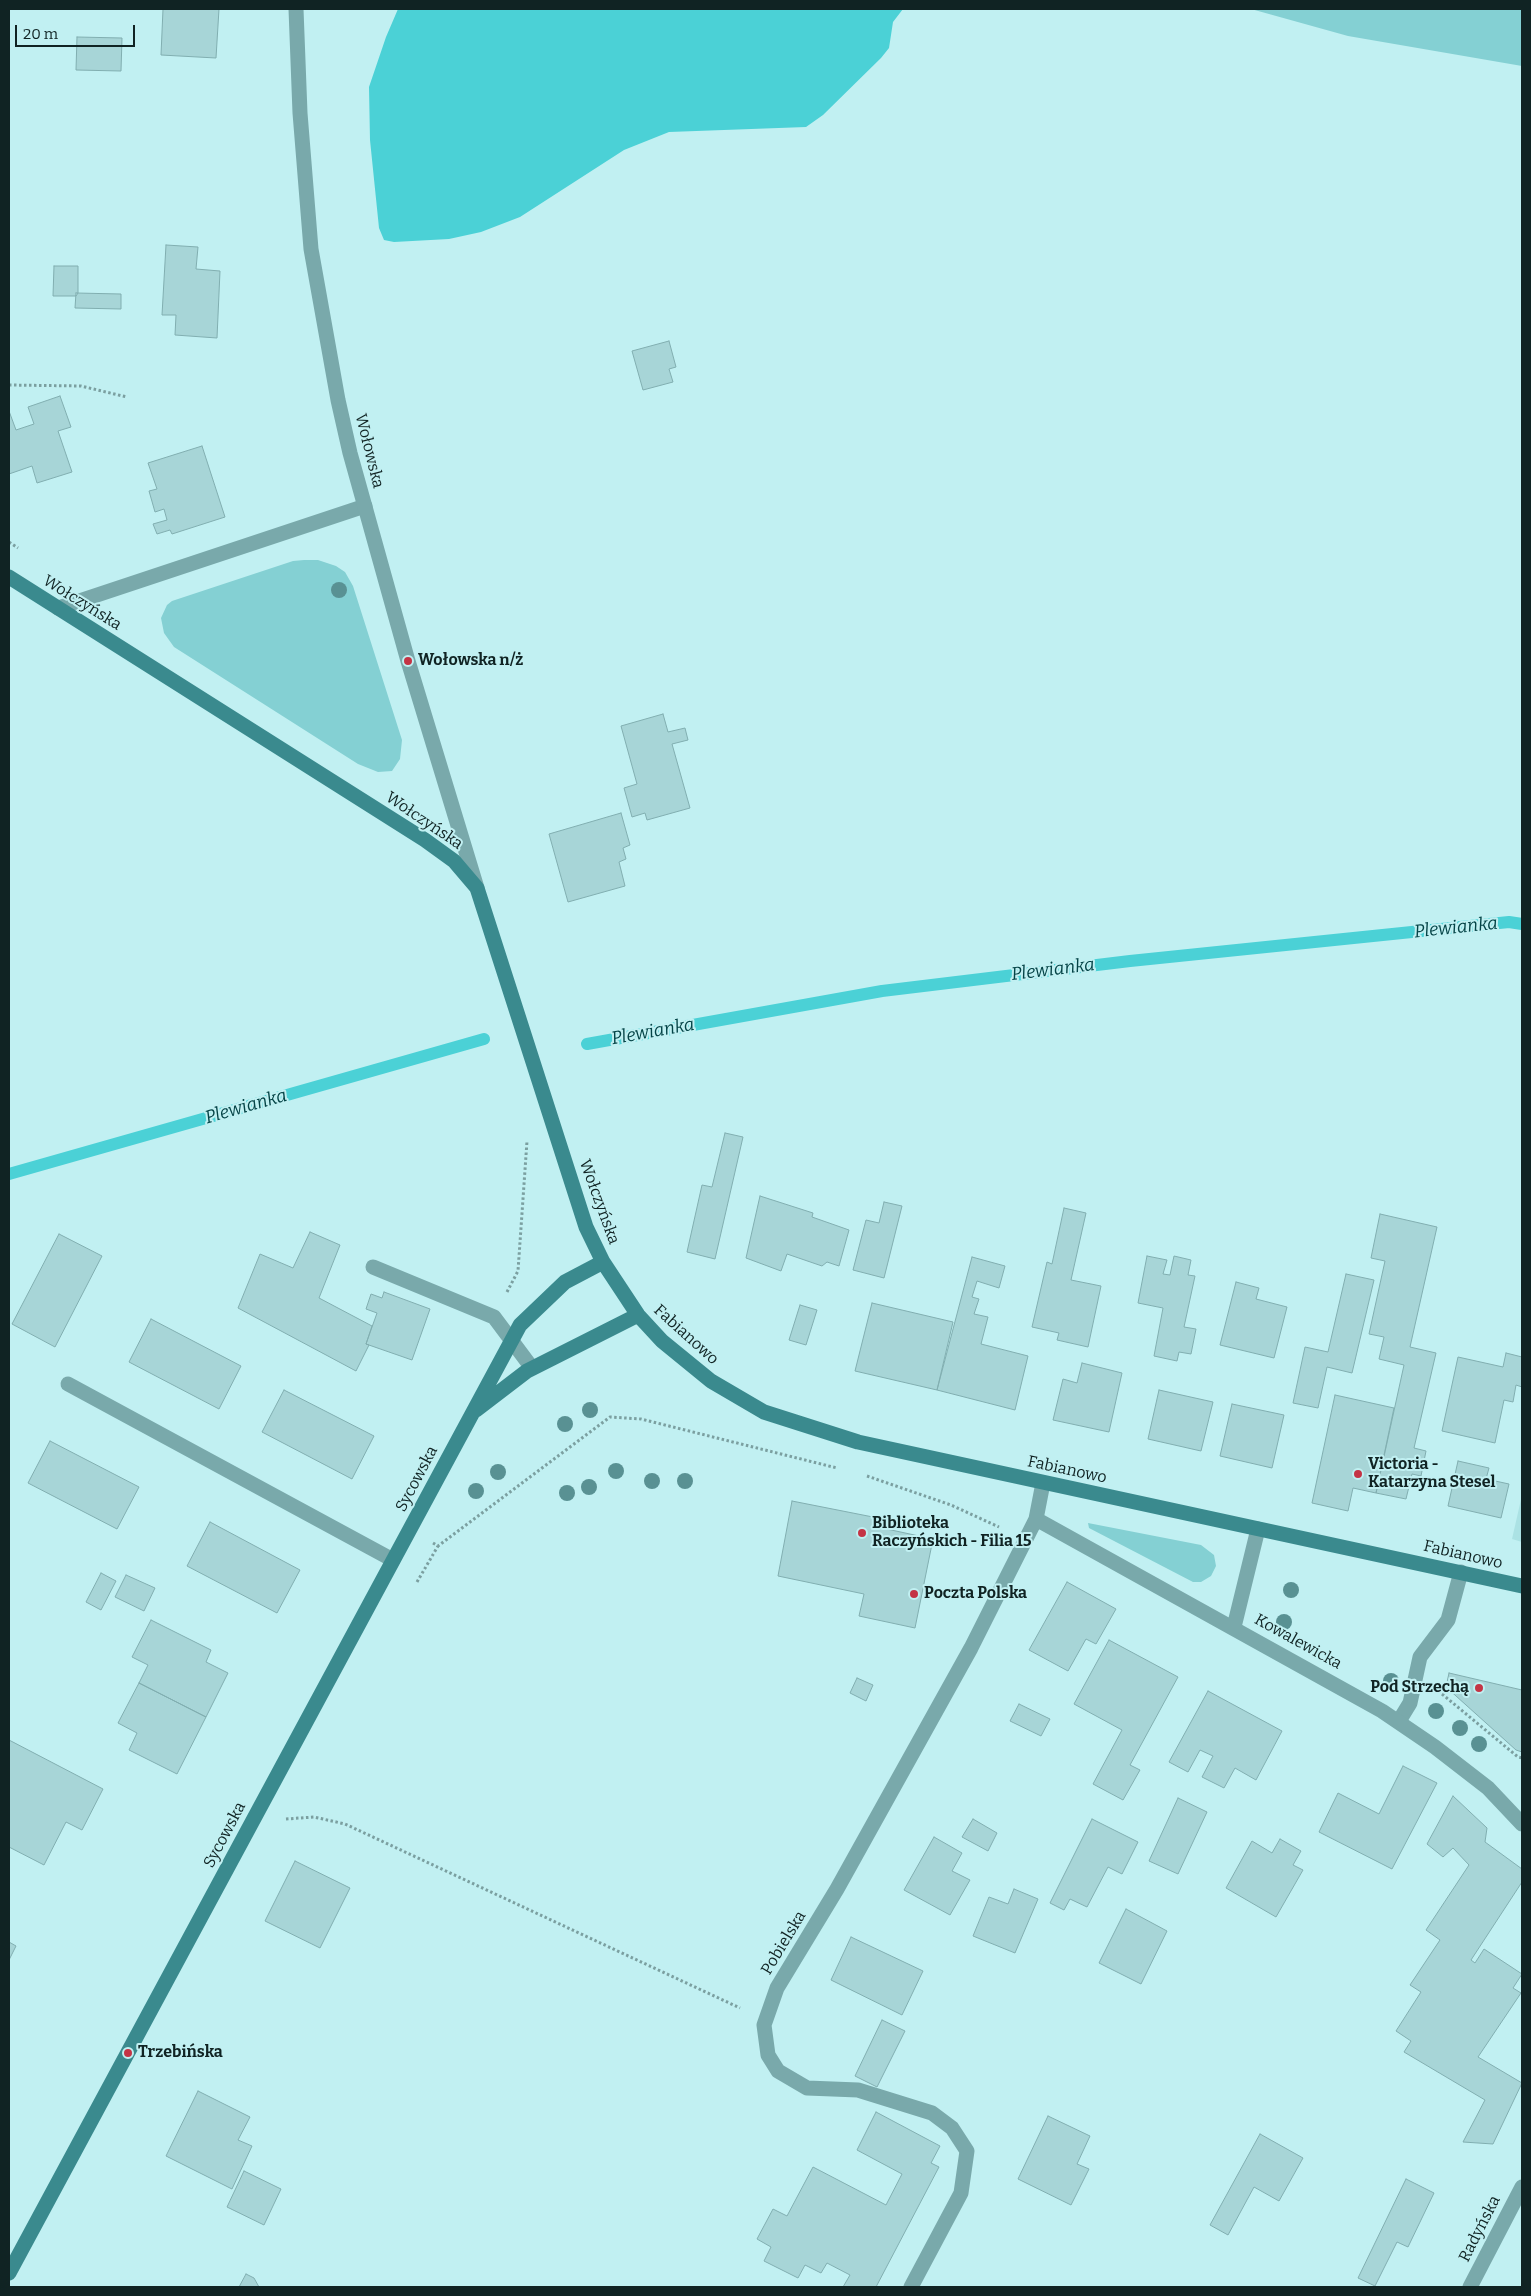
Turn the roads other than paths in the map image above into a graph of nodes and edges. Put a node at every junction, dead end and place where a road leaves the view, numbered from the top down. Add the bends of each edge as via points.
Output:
1 (296, 9) edge
2 (365, 506) junction
3 (9, 577) edge
4 (58, 608) junction
5 (477, 888) junction
6 (603, 1262) junction
7 (373, 1267) dead end
8 (638, 1314) junction
9 (511, 1341) junction
10 (532, 1368) junction
11 (68, 1384) dead end
12 (471, 1414) junction
13 (1043, 1482) junction
14 (1036, 1519) junction
15 (1258, 1529) junction
16 (393, 1560) junction
17 (1461, 1572) junction
18 (1522, 1586) edge
19 (1234, 1627) junction
20 (1398, 1721) junction
21 (1522, 1824) edge
22 (1522, 2187) edge
23 (9, 2273) edge
24 (911, 2287) edge
25 (1470, 2287) edge

1 - 2 street, Wołowska via 311,249 338,400
2 - 4 street
2 - 5 street, Wołowska
3 - 4 street, Wołczyńska
4 - 5 street, Wołczyńska via 425,840 454,861
5 - 6 street, Wołczyńska via 586,1227
6 - 8 street, Wołczyńska
6 - 9 street, Sycowska via 565,1282 520,1325
7 - 9 street via 494,1317
8 - 10 street, Sycowska
8 - 13 street, Fabianowo via 685,1362 711,1382 764,1412 858,1442
9 - 10 street
9 - 12 street, Sycowska
10 - 12 street, Sycowska
11 - 16 street
12 - 16 street, Sycowska
13 - 14 street, Pobielska
13 - 15 street, Fabianowo
14 - 19 street, Kowalewicka
14 - 24 street, Pobielska via 962,1666 837,1889 777,1988 764,2025 768,2055 778,2071 807,2088 858,2090 932,2113 952,2128 967,2151 961,2192
15 - 17 street, Fabianowo
15 - 19 street
16 - 23 street, Sycowska
17 - 18 street, Fabianowo
17 - 20 street via 1448,1620 1420,1657 1410,1703
19 - 20 street, Kowalewicka
20 - 21 street, Kowalewicka via 1488,1788
22 - 25 street, Radyńska

